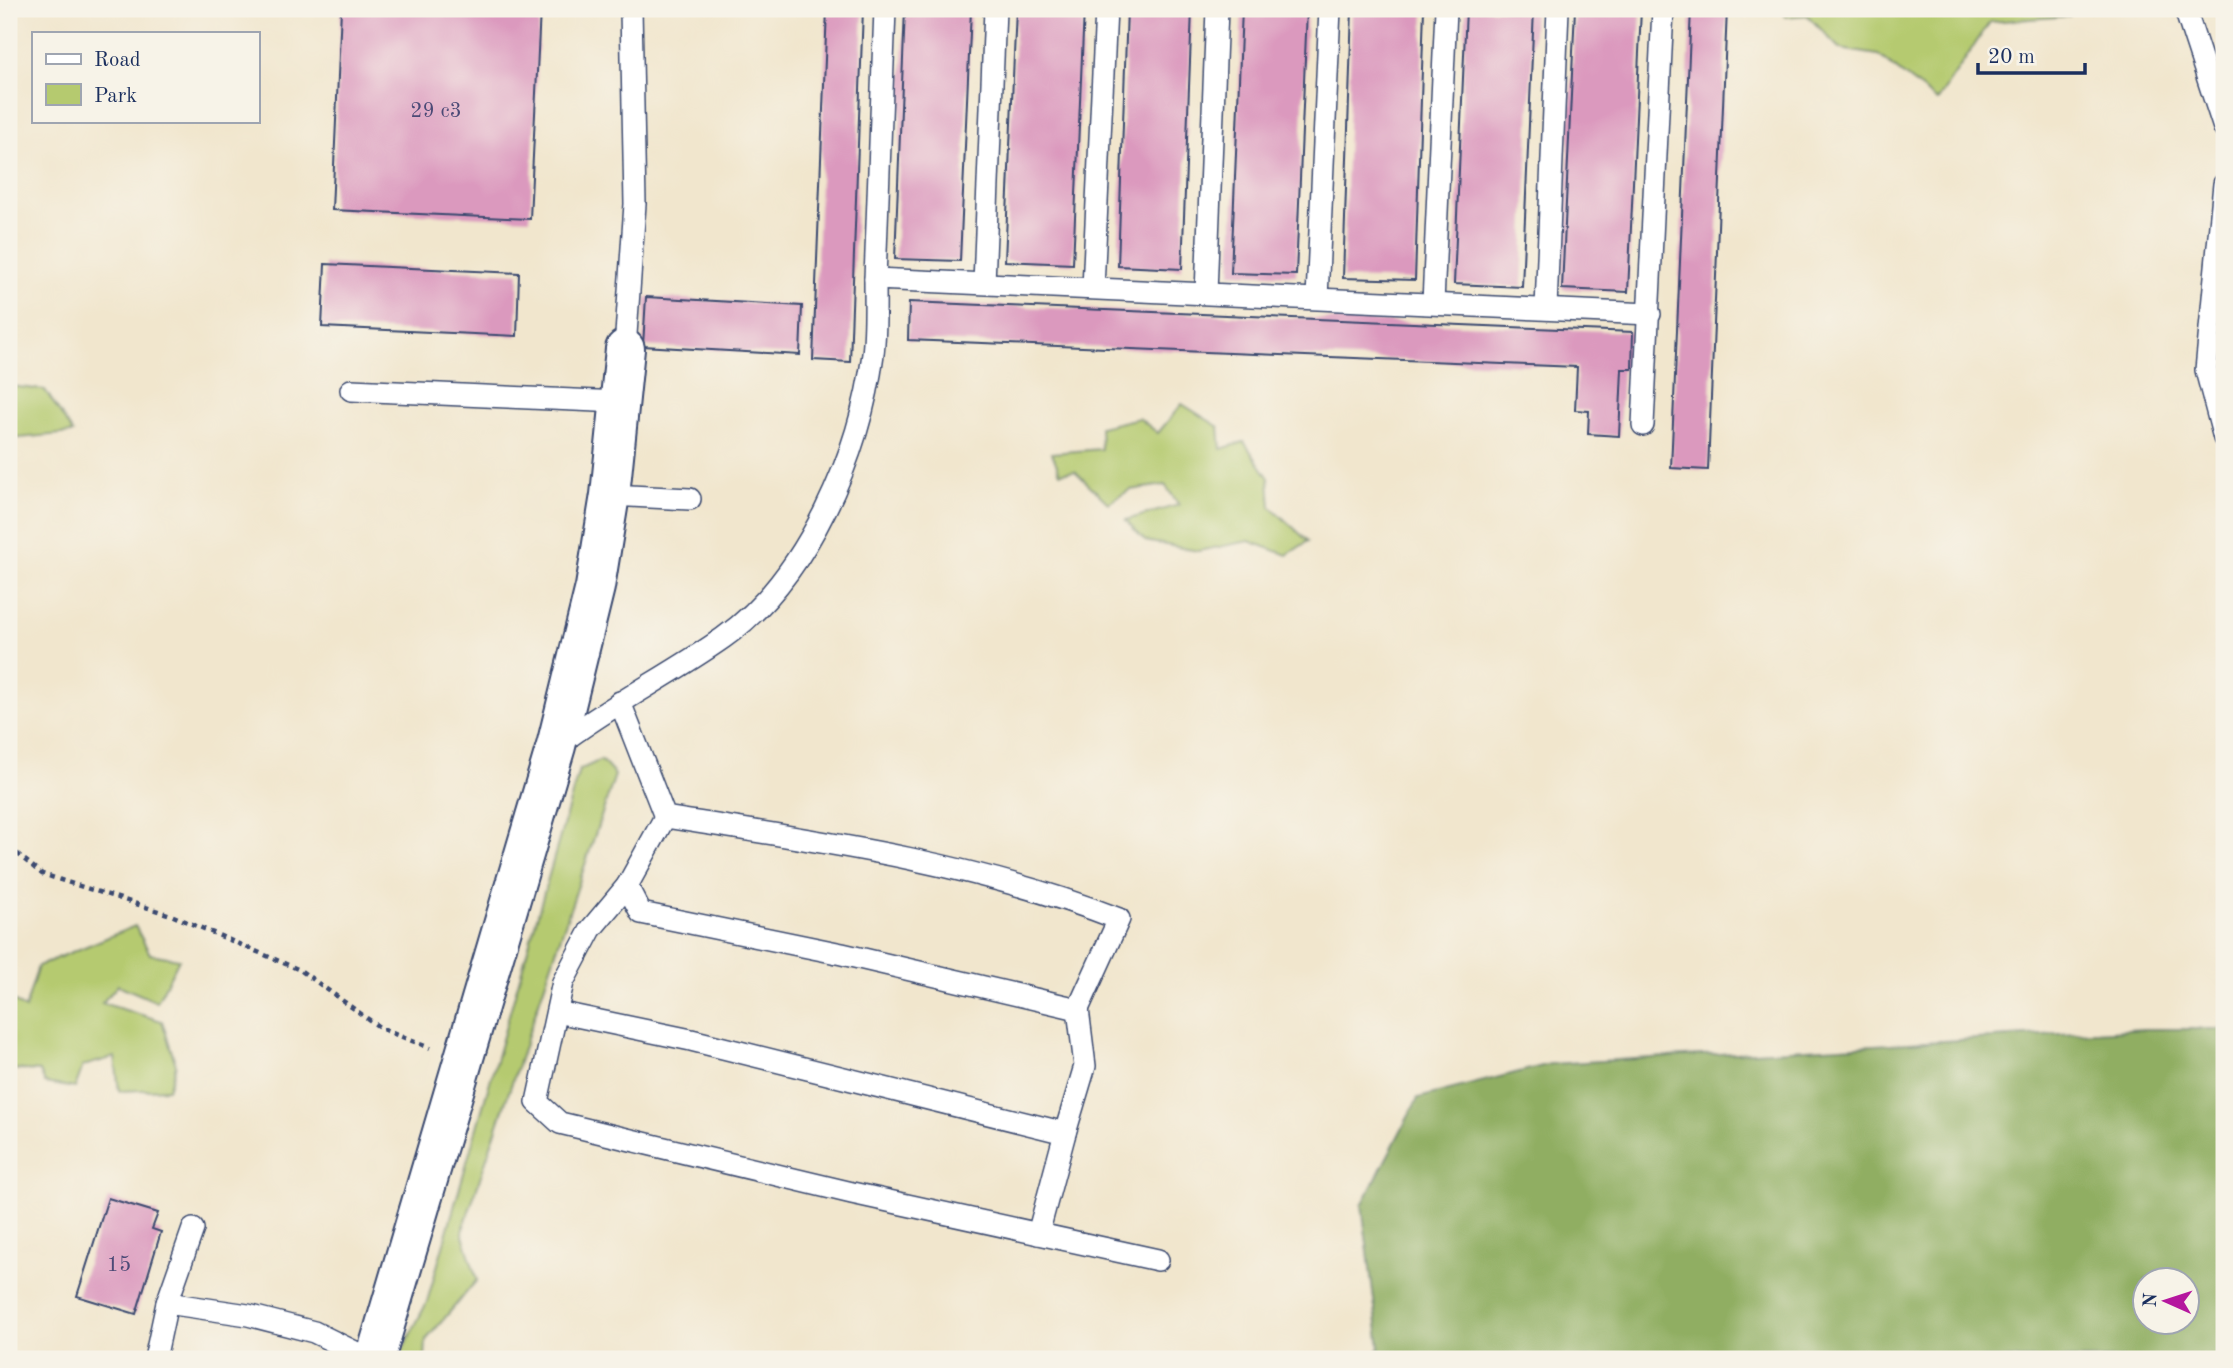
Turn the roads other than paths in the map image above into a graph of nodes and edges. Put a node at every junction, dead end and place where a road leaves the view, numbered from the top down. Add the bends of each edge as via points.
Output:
1 (631, 9) edge
2 (885, 9) edge
3 (995, 9) edge
4 (1106, 9) edge
5 (1217, 9) edge
6 (1330, 9) edge
7 (1446, 9) edge
8 (1558, 9) edge
9 (1663, 9) edge
10 (2185, 9) edge
11 (2224, 128) edge
12 (2224, 184) edge
13 (875, 279) junction
14 (984, 283) junction
15 (1093, 288) junction
16 (1206, 293) junction
17 (1317, 298) junction
18 (1433, 303) junction
19 (1546, 308) junction
20 (1650, 314) junction
21 (625, 349) joint
22 (351, 390) dead end
23 (620, 402) junction
24 (1643, 425) dead end
25 (2224, 438) edge
26 (610, 495) junction
27 (690, 499) dead end
28 (620, 702) junction
29 (556, 746) junction
30 (665, 817) junction
31 (627, 886) junction
32 (1078, 1009) junction
33 (557, 1012) junction
34 (1065, 1133) junction
35 (193, 1229) dead end
36 (1038, 1234) junction
37 (1158, 1260) dead end
38 (167, 1303) junction
39 (155, 1359) edge
40 (372, 1359) edge

1 - 21 lane via 635,204
2 - 13 lane
3 - 14 lane
4 - 15 lane
5 - 16 lane
6 - 17 lane
7 - 18 lane
8 - 19 lane
9 - 20 lane
10 - 11 lane
12 - 25 lane via 2206,370
13 - 14 lane
13 - 28 lane via 873,353 862,411 840,482 809,539 775,589 726,637
14 - 15 lane
15 - 16 lane
16 - 17 lane
17 - 18 lane
18 - 19 lane
19 - 20 lane
20 - 24 lane
21 - 23 street
22 - 23 lane
23 - 26 street
26 - 27 lane
26 - 29 street via 595,587
28 - 29 lane
28 - 30 lane
29 - 40 street
30 - 31 lane
30 - 32 lane via 885,851 1053,893 1119,919
31 - 32 lane via 641,913
31 - 33 lane via 591,929 563,982
32 - 34 lane via 1085,1066
33 - 34 lane via 691,1040
33 - 36 lane via 537,1102 560,1123
34 - 36 lane
35 - 38 lane
36 - 37 lane
38 - 39 lane
38 - 40 lane via 248,1315 314,1332

